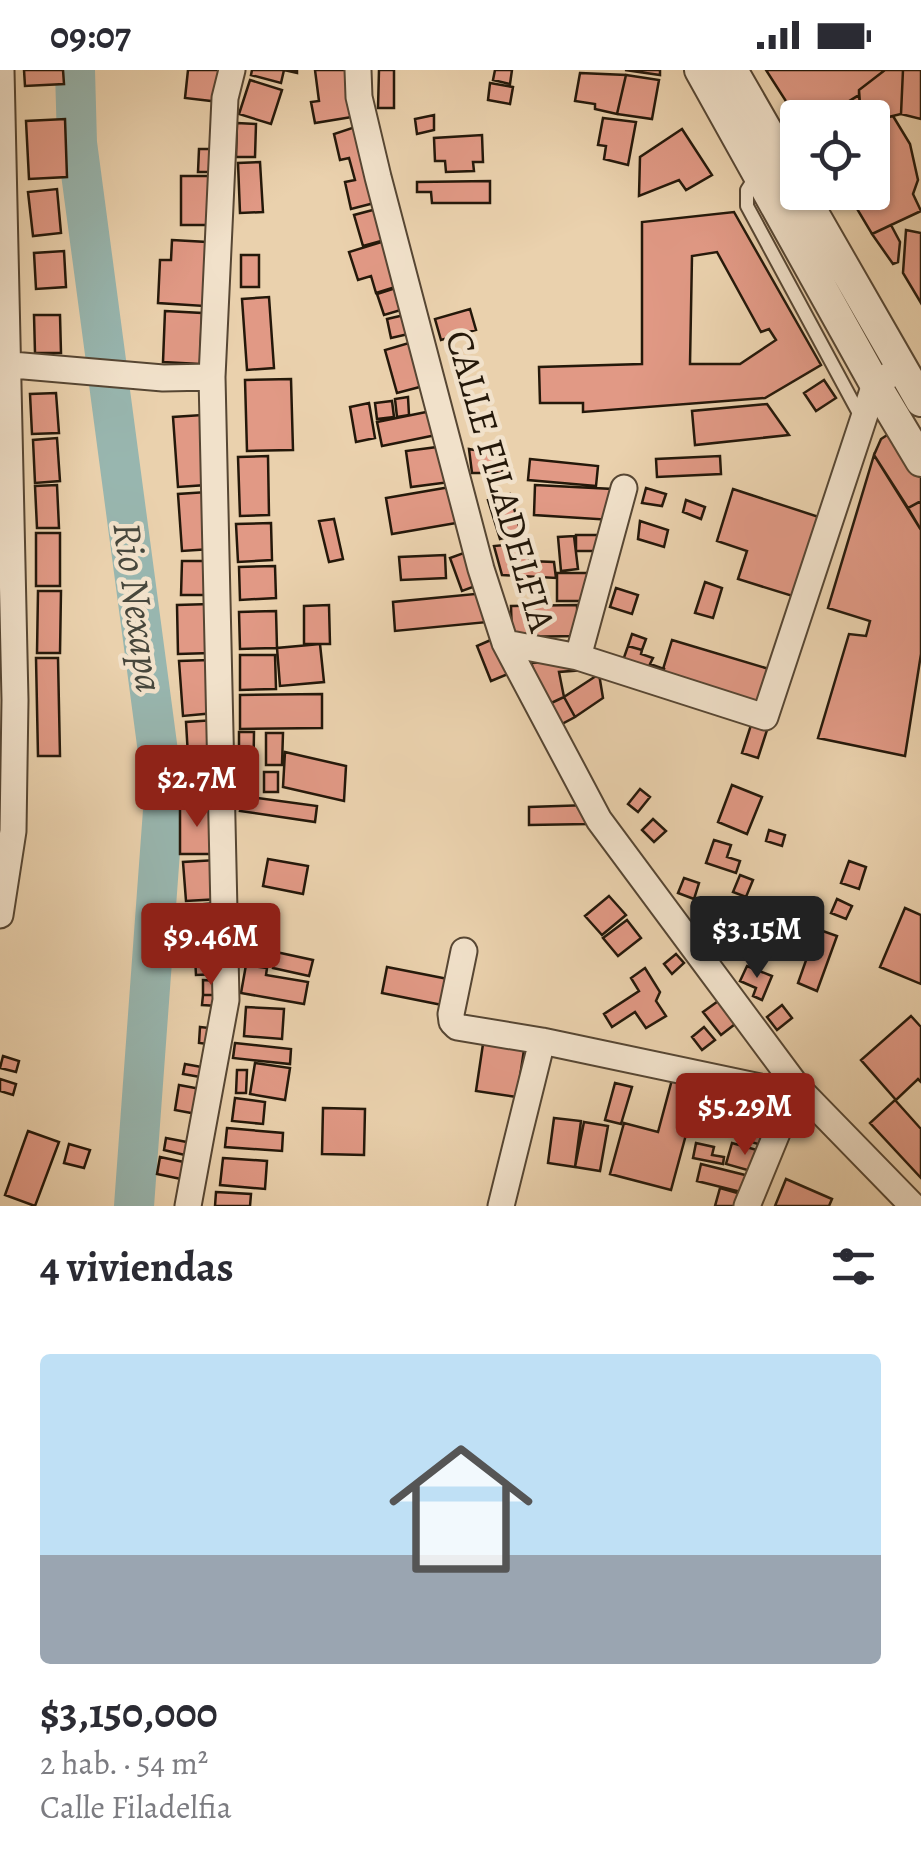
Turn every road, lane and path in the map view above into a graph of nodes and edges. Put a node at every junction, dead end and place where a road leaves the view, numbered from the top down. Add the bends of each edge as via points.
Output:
1 (1, 70) edge
2 (232, 70) edge
3 (358, 70) edge
4 (700, 70) edge
5 (732, 70) edge
6 (780, 154) edge
7 (758, 173) junction
8 (812, 210) edge
9 (4, 365) edge
10 (901, 368) junction
11 (212, 377) junction
12 (875, 384) junction
13 (921, 402) edge
14 (863, 421) junction
15 (921, 461) edge
16 (624, 488) dead end
17 (505, 643) junction
18 (578, 657) junction
19 (7, 698) edge
20 (0, 915) edge
21 (464, 951) dead end
22 (542, 1041) junction
23 (795, 1091) junction
24 (188, 1206) edge
25 (502, 1206) edge
26 (747, 1206) edge
27 (913, 1206) edge

1 - 9 street
2 - 11 street via 225,98
3 - 17 street, CALLE FILADELFIA via 378,177
4 - 7 street
5 - 6 street
7 - 12 street
7 - 14 lane via 747,190 747,206
8 - 10 street
9 - 11 street
9 - 19 street
10 - 12 street
10 - 13 street
11 - 24 street via 226,1000
12 - 14 street
12 - 15 street
14 - 18 street via 765,717
16 - 18 street
17 - 18 street
17 - 23 street, CALLE FILADELFIA via 599,820
19 - 20 street via 13,831
21 - 22 street via 452,1022
22 - 23 street
22 - 25 street
23 - 26 street
23 - 27 street, CALLE FILADELFIA

